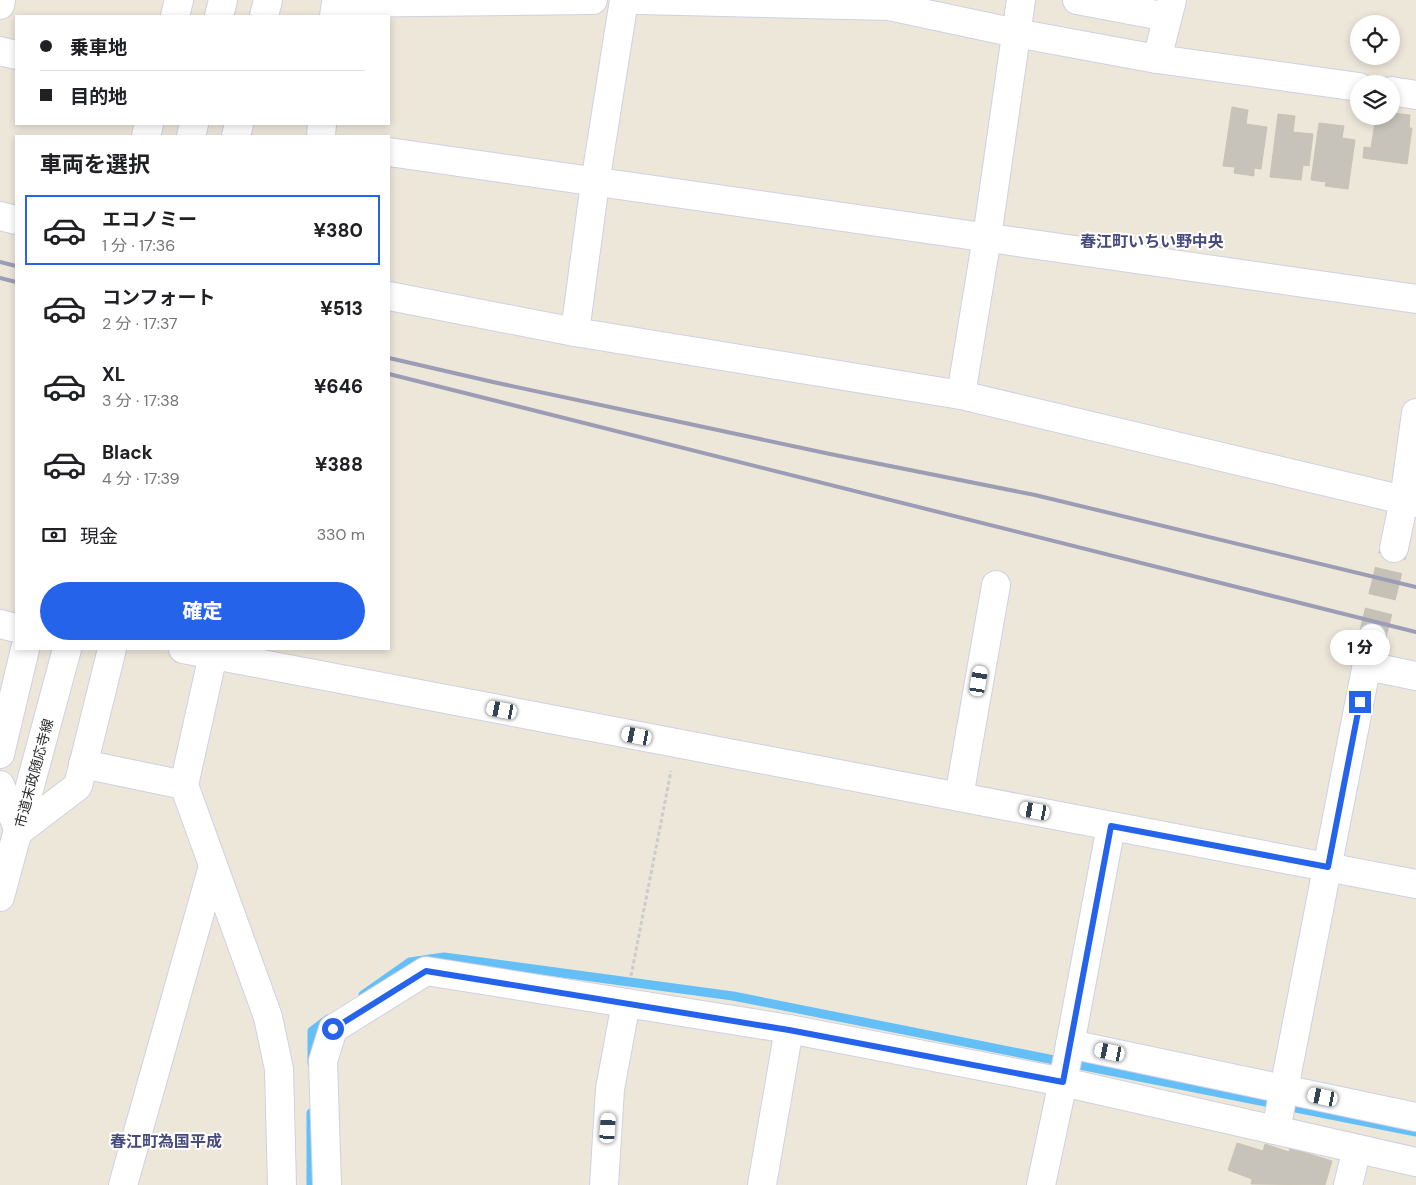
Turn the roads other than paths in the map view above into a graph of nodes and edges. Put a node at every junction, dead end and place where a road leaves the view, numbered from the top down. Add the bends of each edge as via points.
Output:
1 (1, 0) edge
2 (179, 0) edge
3 (223, 0) edge
4 (268, 0) edge
5 (593, 0) edge
6 (624, 0) edge
7 (638, 0) edge
8 (1022, 0) edge
9 (1077, 0) edge
10 (0, 5) edge
11 (1169, 8) edge
12 (175, 15) edge
13 (219, 15) edge
14 (264, 15) edge
15 (334, 15) edge
16 (1016, 33) junction
17 (0, 51) edge
18 (15, 55) edge
19 (1157, 59) junction
20 (1350, 86) edge
21 (1400, 92) edge
22 (1416, 95) edge
23 (390, 152) edge
24 (595, 183) junction
25 (0, 216) edge
26 (15, 220) edge
27 (988, 237) junction
28 (390, 296) edge
29 (1416, 299) edge
30 (575, 332) junction
31 (961, 394) junction
32 (1416, 412) edge
33 (1410, 502) edge
34 (1394, 548) tunnel mouth
35 (996, 585) dead end
36 (0, 624) edge
37 (15, 628) edge
38 (1372, 638) tunnel mouth
39 (25, 650) edge
40 (67, 650) edge
41 (112, 650) edge
42 (188, 650) edge
43 (213, 654) junction
44 (1367, 666) junction
45 (1416, 676) edge
46 (0, 754) edge
47 (83, 764) junction
48 (184, 785) junction
49 (0, 786) edge
50 (959, 797) junction
51 (1111, 826) junction
52 (19, 831) junction
53 (213, 866) junction
54 (1328, 867) junction
55 (1416, 884) edge
56 (0, 897) edge
57 (626, 1003) junction
58 (789, 1030) junction
59 (1070, 1044) junction
60 (1063, 1082) junction
61 (1285, 1089) junction
62 (1416, 1117) edge
63 (1276, 1130) junction
64 (1358, 1149) junction
65 (1416, 1162) edge
66 (123, 1185) edge
67 (282, 1185) edge
68 (327, 1185) edge
69 (604, 1185) edge
70 (762, 1185) edge
71 (1041, 1185) edge
72 (1348, 1185) edge

1 - 10 street
2 - 12 street
3 - 13 street
4 - 14 street
5 - 15 street via 336,3
6 - 24 street
7 - 16 street via 889,6
8 - 16 street
9 - 11 street
11 - 19 street
16 - 19 street
16 - 27 street
17 - 18 street
19 - 20 street
21 - 22 street
23 - 24 street
24 - 27 street
24 - 30 street
25 - 26 street
27 - 29 street
27 - 31 street
28 - 30 street
30 - 31 street
31 - 33 street
32 - 33 street
33 - 34 street
35 - 50 street
36 - 37 street
38 - 44 street
39 - 46 street
40 - 52 street, 市道末政随応寺線
41 - 47 street
42 - 43 street
43 - 48 street
43 - 50 street
44 - 45 street
44 - 54 street
47 - 48 street
47 - 52 street via 78,786
48 - 53 street
49 - 52 street
50 - 51 street
51 - 54 street
51 - 59 street
52 - 56 street, 市道末政随応寺線
53 - 66 street
53 - 67 street via 268,1018 279,1069
54 - 55 street
54 - 61 street
57 - 58 street
57 - 68 street via 426,971 333,1029 323,1060
57 - 69 street via 610,1089
58 - 60 street
58 - 70 street
59 - 60 street
59 - 61 street
60 - 63 street
60 - 71 street
61 - 62 street
61 - 63 street
63 - 64 street
64 - 65 street
64 - 72 street

